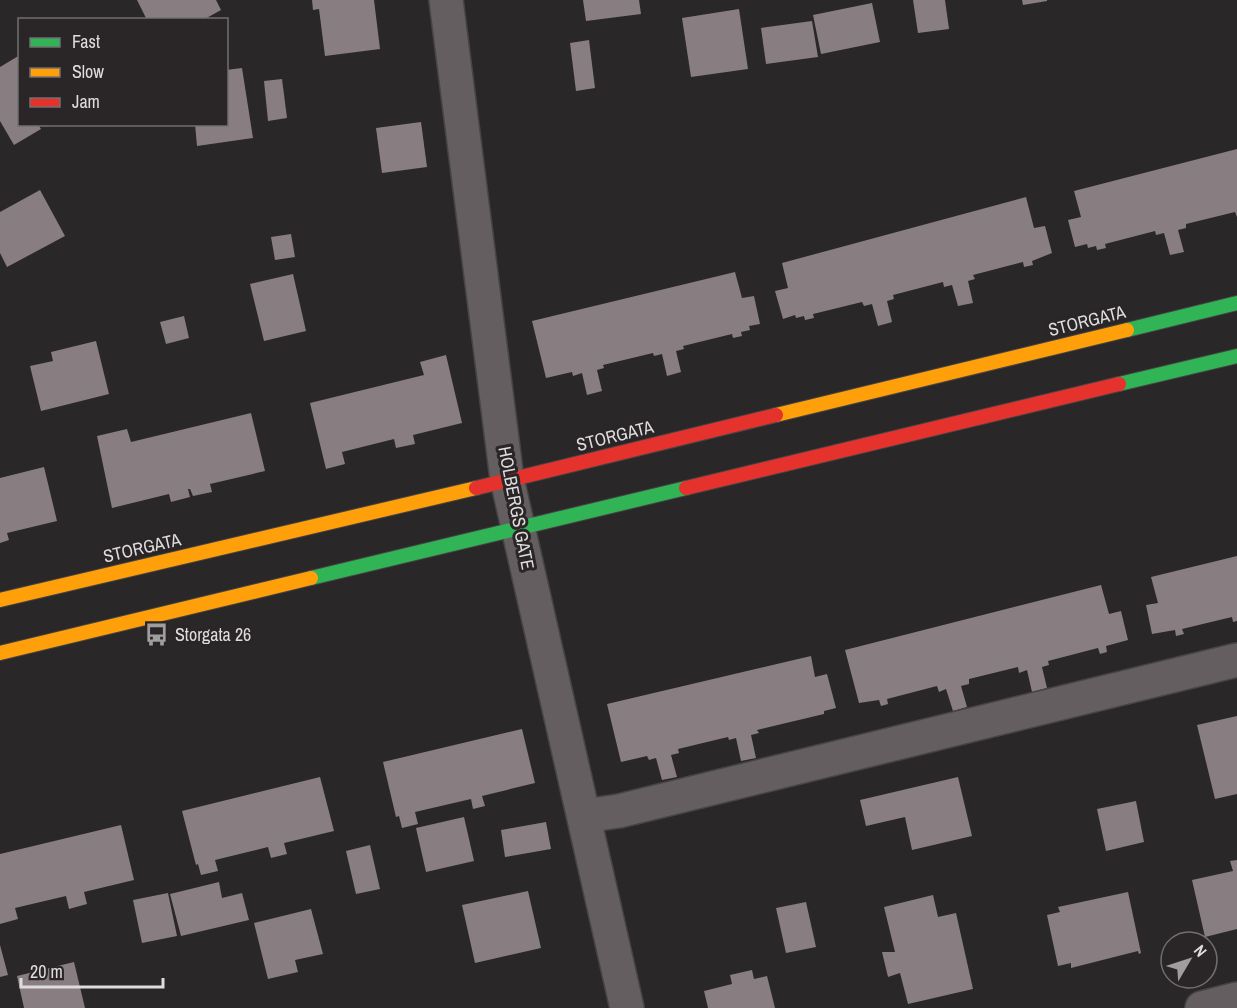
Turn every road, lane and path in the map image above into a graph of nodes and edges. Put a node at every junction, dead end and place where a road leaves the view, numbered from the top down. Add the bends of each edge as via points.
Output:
1 (446, 0) edge
2 (1237, 303) edge
3 (1237, 357) edge
4 (507, 479) junction
5 (519, 529) junction
6 (0, 600) edge
7 (0, 653) edge
8 (1237, 660) edge
9 (584, 816) junction
10 (1237, 999) edge
11 (627, 1008) edge
12 (1202, 1008) edge

1 - 4 street, HOLBERGS GATE
2 - 4 street, STORGATA
3 - 5 street
4 - 5 street, HOLBERGS GATE
4 - 6 street, STORGATA
5 - 7 street
5 - 9 street, HOLBERGS GATE
8 - 9 street via 619,811
9 - 11 street, HOLBERGS GATE
10 - 12 street

